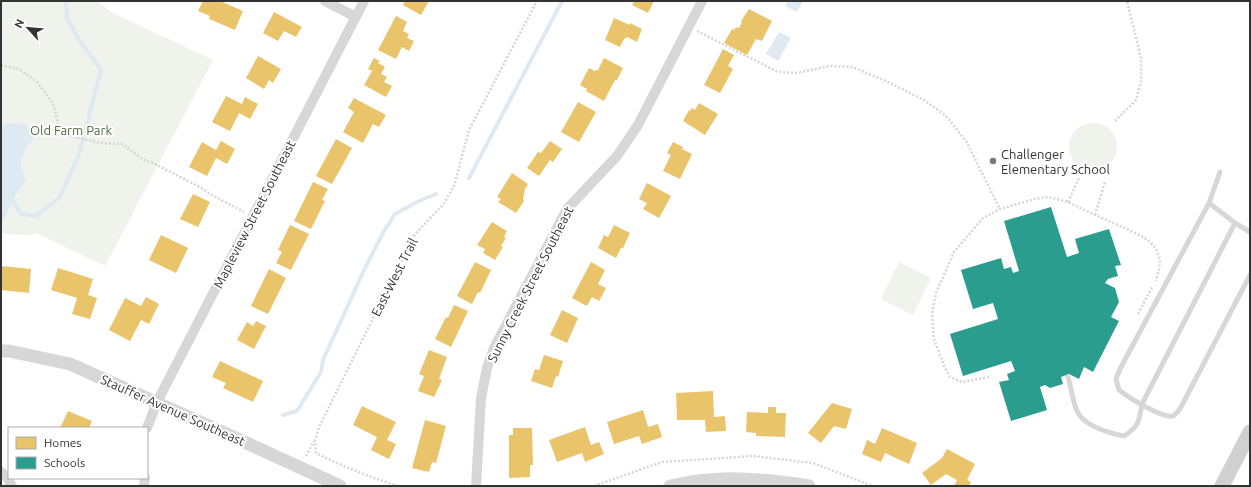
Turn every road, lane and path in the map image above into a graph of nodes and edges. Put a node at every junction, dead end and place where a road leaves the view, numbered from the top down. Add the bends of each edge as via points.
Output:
1 (325, 1) edge
2 (364, 1) edge
3 (537, 1) edge
4 (702, 1) edge
5 (1127, 1) edge
6 (356, 16) junction
7 (688, 26) junction
8 (1, 65) edge
9 (1115, 121) dead end
10 (1220, 172) dead end
11 (1079, 178) dead end
12 (1105, 182) dead end
13 (1068, 202) junction
14 (1209, 203) junction
15 (1000, 209) junction
16 (1094, 215) junction
17 (252, 216) junction
18 (1234, 223) junction
19 (1250, 232) edge
20 (1250, 275) edge
21 (1137, 316) dead end
22 (1, 350) edge
23 (990, 377) dead end
24 (1068, 377) dead end
25 (157, 402) junction
26 (1142, 404) junction
27 (147, 427) edge
28 (1250, 432) edge
29 (315, 441) junction
30 (300, 467) junction
31 (1, 472) edge
32 (12, 486) edge
33 (340, 486) edge
34 (398, 486) edge
35 (476, 486) edge
36 (670, 486) edge
37 (809, 486) edge
38 (1222, 486) edge

1 - 6 street
2 - 6 street, Mapleview Street Southeast
3 - 29 path, East-West Trail via 469,130 454,186 443,205 415,234 319,428
4 - 7 street, Sunny Creek Street Southeast
5 - 9 path via 1141,58 1140,82 1136,100
6 - 17 street, Mapleview Street Southeast
7 - 15 path via 778,72 796,73 830,66 852,67 924,100 946,116 966,141
7 - 35 street, Sunny Creek Street Southeast via 638,125 617,156 567,209 494,348 481,398
8 - 17 path via 19,69 37,82 53,103 62,134 101,143 123,144 142,159
10 - 14 lane
11 - 13 path
12 - 16 path
13 - 15 path via 1048,197
13 - 16 path
14 - 18 lane
14 - 26 lane via 1116,379 1119,390
15 - 23 path via 984,218 954,252 936,292 932,314 934,339 950,377 962,382
16 - 21 path via 1145,238 1156,249 1160,260 1156,281
17 - 25 street, Mapleview Street Southeast
18 - 19 lane
18 - 26 lane
20 - 26 lane via 1180,409 1173,416 1164,416
22 - 25 street, Stauffer Avenue Southeast via 70,364
24 - 26 lane via 1077,412 1087,422 1110,433 1124,436 1135,429
25 - 27 street, Mapleview Street Southeast
25 - 30 street, Stauffer Avenue Southeast
28 - 38 main road
29 - 30 path
29 - 34 path, East-West Trail via 316,452 329,460 371,478
30 - 33 street, Stauffer Avenue Southeast
31 - 32 street
36 - 37 street via 687,482 746,478

